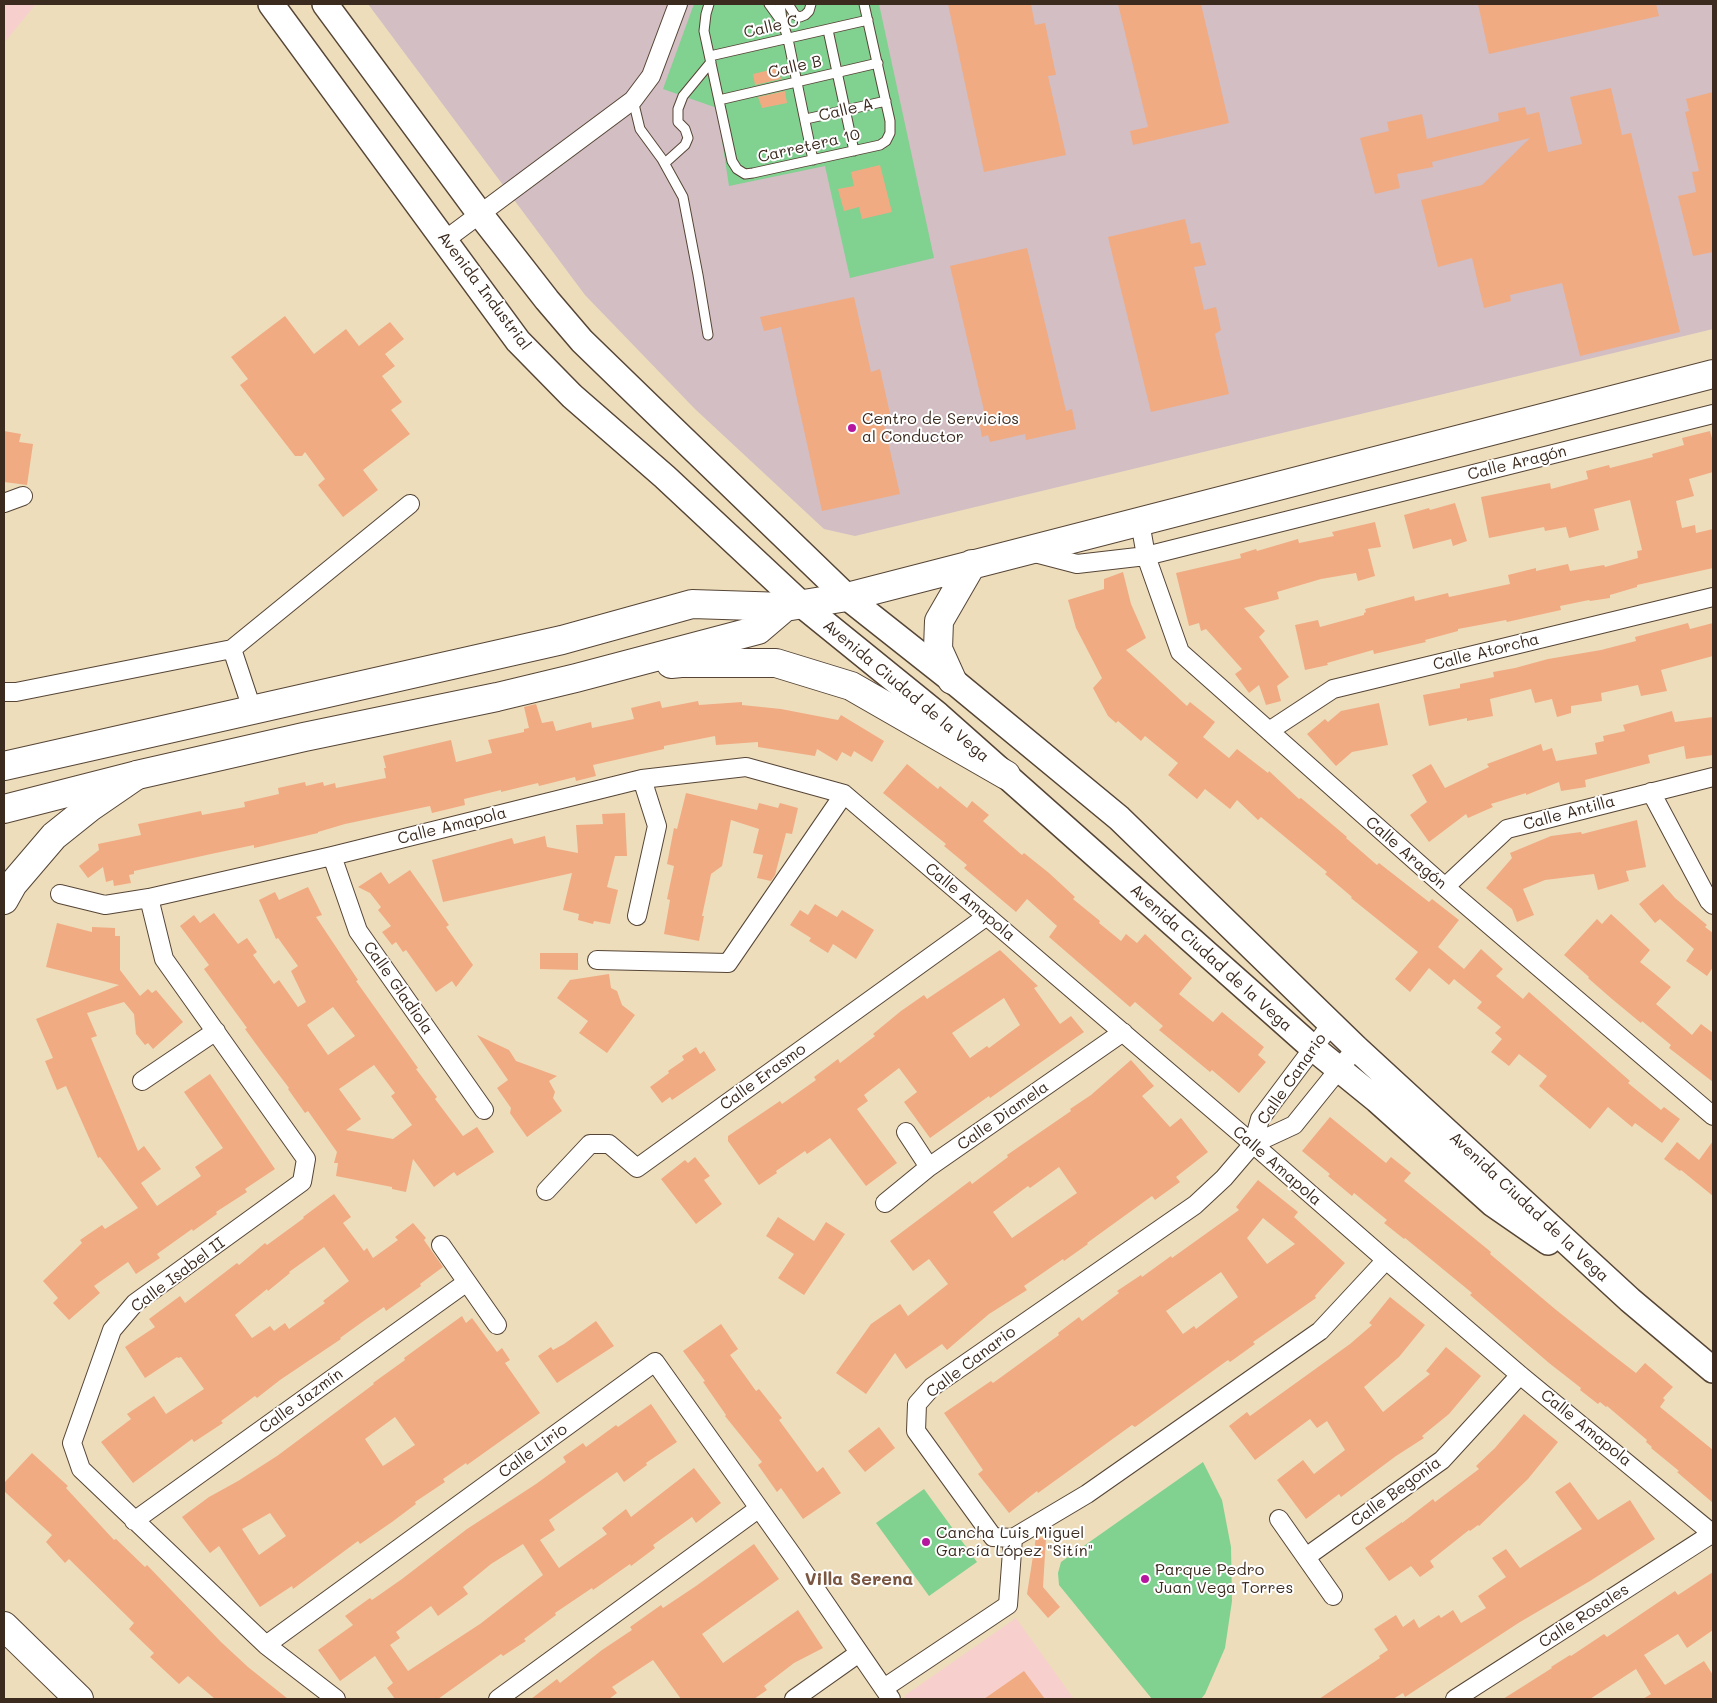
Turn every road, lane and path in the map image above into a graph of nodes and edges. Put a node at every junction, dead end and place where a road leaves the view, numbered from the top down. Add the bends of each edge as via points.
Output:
1 (271, 4) edge
2 (325, 4) edge
3 (678, 4) edge
4 (709, 4) edge
5 (769, 4) edge
6 (780, 4) edge
7 (788, 4) edge
8 (811, 4) edge
9 (864, 4) edge
10 (868, 20) junction
11 (783, 23) junction
12 (828, 30) junction
13 (788, 39) junction
14 (711, 59) junction
15 (878, 63) junction
16 (838, 72) junction
17 (797, 82) junction
18 (633, 100) junction
19 (719, 100) junction
20 (886, 101) junction
21 (846, 111) junction
22 (806, 119) junction
23 (854, 151) junction
24 (813, 160) junction
25 (665, 164) junction
26 (480, 214) junction
27 (445, 240) junction
28 (708, 335) dead end
29 (1713, 374) edge
30 (1713, 414) edge
31 (23, 496) dead end
32 (4, 503) edge
33 (410, 504) dead end
34 (1140, 522) junction
35 (1028, 551) junction
36 (1146, 556) junction
37 (972, 564) junction
38 (848, 597) junction
39 (1713, 597) edge
40 (793, 605) junction
41 (232, 649) junction
42 (576, 678) junction
43 (952, 680) junction
44 (4, 692) edge
45 (252, 709) junction
46 (1269, 731) junction
47 (4, 766) edge
48 (137, 775) junction
49 (1006, 775) junction
50 (1713, 776) edge
51 (642, 779) junction
52 (1651, 792) junction
53 (844, 794) junction
54 (4, 809) edge
55 (332, 856) junction
56 (1445, 887) junction
57 (60, 894) dead end
58 (149, 898) junction
59 (4, 900) edge
60 (1713, 905) edge
61 (637, 916) dead end
62 (987, 916) junction
63 (597, 960) dead end
64 (1332, 1023) junction
65 (216, 1031) junction
66 (1123, 1032) junction
67 (1313, 1048) junction
68 (1356, 1048) junction
69 (1338, 1070) junction
70 (142, 1081) dead end
71 (484, 1110) dead end
72 (1713, 1116) edge
73 (906, 1132) dead end
74 (1253, 1144) junction
75 (929, 1167) junction
76 (546, 1191) dead end
77 (885, 1203) dead end
78 (441, 1245) dead end
79 (1386, 1260) junction
80 (467, 1282) junction
81 (1630, 1300) junction
82 (497, 1325) dead end
83 (1713, 1370) edge
84 (1520, 1374) junction
85 (758, 1509) junction
86 (1279, 1519) dead end
87 (134, 1521) junction
88 (1713, 1534) edge
89 (1013, 1538) junction
90 (1306, 1557) junction
91 (1333, 1596) dead end
92 (9, 1629) edge
93 (266, 1645) junction
94 (859, 1653) junction
95 (888, 1694) edge
96 (79, 1699) edge
97 (336, 1699) edge
98 (498, 1699) edge
99 (794, 1699) edge
100 (1455, 1699) edge

1 - 27 street, Avenida Industrial
2 - 26 street
3 - 18 street via 651,76
4 - 14 lane, Carretera 10 via 704,31
5 - 11 lane
6 - 11 lane
7 - 8 lane via 800,17 809,11
9 - 10 lane, Carretera 10
10 - 12 lane, Calle C
10 - 15 lane, Carretera 10
11 - 13 lane
12 - 13 lane, Calle C
12 - 16 lane
13 - 14 lane, Calle C
13 - 17 lane
14 - 19 lane, Carretera 10
14 - 25 lane via 683,96 678,122 688,138
15 - 16 lane, Calle B
15 - 20 lane, Carretera 10
16 - 17 lane, Calle B
16 - 21 lane
17 - 19 lane, Calle B
17 - 22 lane
18 - 25 lane via 640,129
18 - 26 street
19 - 24 lane, Carretera 10 via 736,169 744,174 753,174
20 - 21 lane, Calle A
20 - 23 lane, Carretera 10 via 890,133 886,141
21 - 22 lane, Calle A
21 - 23 lane
22 - 24 lane
23 - 24 lane, Carretera 10
25 - 28 lane via 683,197
26 - 27 street
26 - 38 street via 582,340
27 - 40 street, Avenida Industrial via 518,341 572,396 665,477
29 - 34 main road
30 - 36 street, Calle Aragón
31 - 32 street
33 - 41 street
34 - 35 main road
34 - 36 street
35 - 36 street, Calle Aragón via 1077,564
35 - 37 main road
36 - 46 street, Calle Aragón via 1180,652
37 - 38 main road
37 - 43 main road via 939,622 938,649
38 - 40 main road
38 - 43 street, Avenida Ciudad de la Vega
39 - 46 street, Calle Atorcha via 1333,689
40 - 42 main road via 758,630
40 - 45 main road via 692,604 562,640
40 - 49 street, Avenida Ciudad de la Vega via 938,715
41 - 44 street
41 - 45 street
42 - 48 main road
42 - 49 main road via 681,663 776,663 851,686
43 - 64 street, Avenida Ciudad de la Vega via 1119,818
45 - 47 main road
46 - 56 street, Calle Aragón
48 - 54 main road
48 - 59 main road via 54,836 13,884
49 - 67 street, Avenida Ciudad de la Vega
50 - 52 street, Calle Antilla
51 - 53 street, Calle Amapola via 746,767
51 - 55 street, Calle Amapola
51 - 61 street via 657,826
52 - 56 street, Calle Antilla via 1508,829
52 - 60 street
53 - 62 street, Calle Amapola
53 - 63 street via 728,963
55 - 58 street, Calle Amapola
55 - 71 street, Calle Gladiola via 358,930
56 - 72 street, Calle Aragón
57 - 58 street, Calle Amapola via 105,905
58 - 65 street, Calle Isabel II via 164,959
62 - 66 street, Calle Amapola
62 - 76 street, Calle Erasmo via 637,1168 609,1144 590,1144
64 - 67 street, Calle Canario
64 - 68 street, Avenida Ciudad de la Vega
65 - 70 street
65 - 87 street, Calle Isabel II via 306,1160 302,1182 135,1304 112,1330 72,1443 81,1469
66 - 74 street, Calle Amapola
66 - 75 street, Calle Diamela
67 - 69 street, Avenida Ciudad de la Vega
67 - 74 street, Calle Canario via 1260,1119
68 - 69 street
68 - 81 street, Avenida Ciudad de la Vega
69 - 74 street via 1294,1125
69 - 81 street, Avenida Ciudad de la Vega via 1377,1100 1493,1204
73 - 75 street
74 - 79 street, Calle Amapola
74 - 89 street, Calle Canario via 1195,1205 932,1387 917,1404 916,1431 993,1537
75 - 77 street, Calle Diamela
78 - 80 street
79 - 84 street, Calle Amapola
79 - 89 street via 1320,1331 1087,1494
80 - 82 street
80 - 87 street, Calle Jazmín
81 - 83 street, Avenida Ciudad de la Vega
84 - 88 street, Calle Amapola
84 - 90 street, Calle Begonia via 1442,1460
85 - 93 street, Calle Lirio via 655,1362
85 - 94 street, Calle Lirio
85 - 98 street
86 - 90 street
87 - 93 street, Calle Isabel II
88 - 100 street, Calle Rosales
89 - 95 street via 1008,1605
90 - 91 street
92 - 96 main road
93 - 97 street, Calle Isabel II
94 - 95 street, Calle Lirio
94 - 99 street

